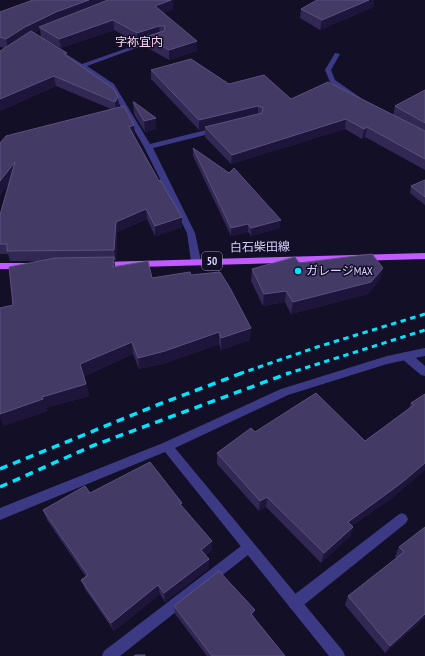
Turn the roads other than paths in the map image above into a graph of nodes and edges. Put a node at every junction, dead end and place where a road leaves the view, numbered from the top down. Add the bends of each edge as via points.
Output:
1 (162, 38) edge
2 (46, 44) edge
3 (338, 54) dead end
4 (82, 66) junction
5 (363, 103) edge
6 (229, 127) edge
7 (148, 147) junction
8 (425, 256) edge
9 (196, 261) junction
10 (0, 266) edge
11 (37, 266) edge
12 (89, 266) edge
13 (425, 352) edge
14 (406, 356) junction
15 (425, 372) edge
16 (167, 446) junction
17 (0, 514) edge
18 (402, 518) dead end
19 (249, 546) junction
20 (295, 603) junction
21 (109, 656) edge
22 (338, 656) edge

1 - 4 street
2 - 4 street
3 - 5 street via 328,70 332,81
4 - 7 street via 112,85
6 - 7 street
7 - 9 street via 191,233
8 - 9 main road, 白石柴田線 / 50
9 - 12 main road, 白石柴田線 / 50
10 - 11 main road
13 - 14 street
14 - 15 street
14 - 16 street via 286,392
16 - 17 street
16 - 19 street
18 - 20 street
19 - 20 street
19 - 21 street
20 - 22 street

